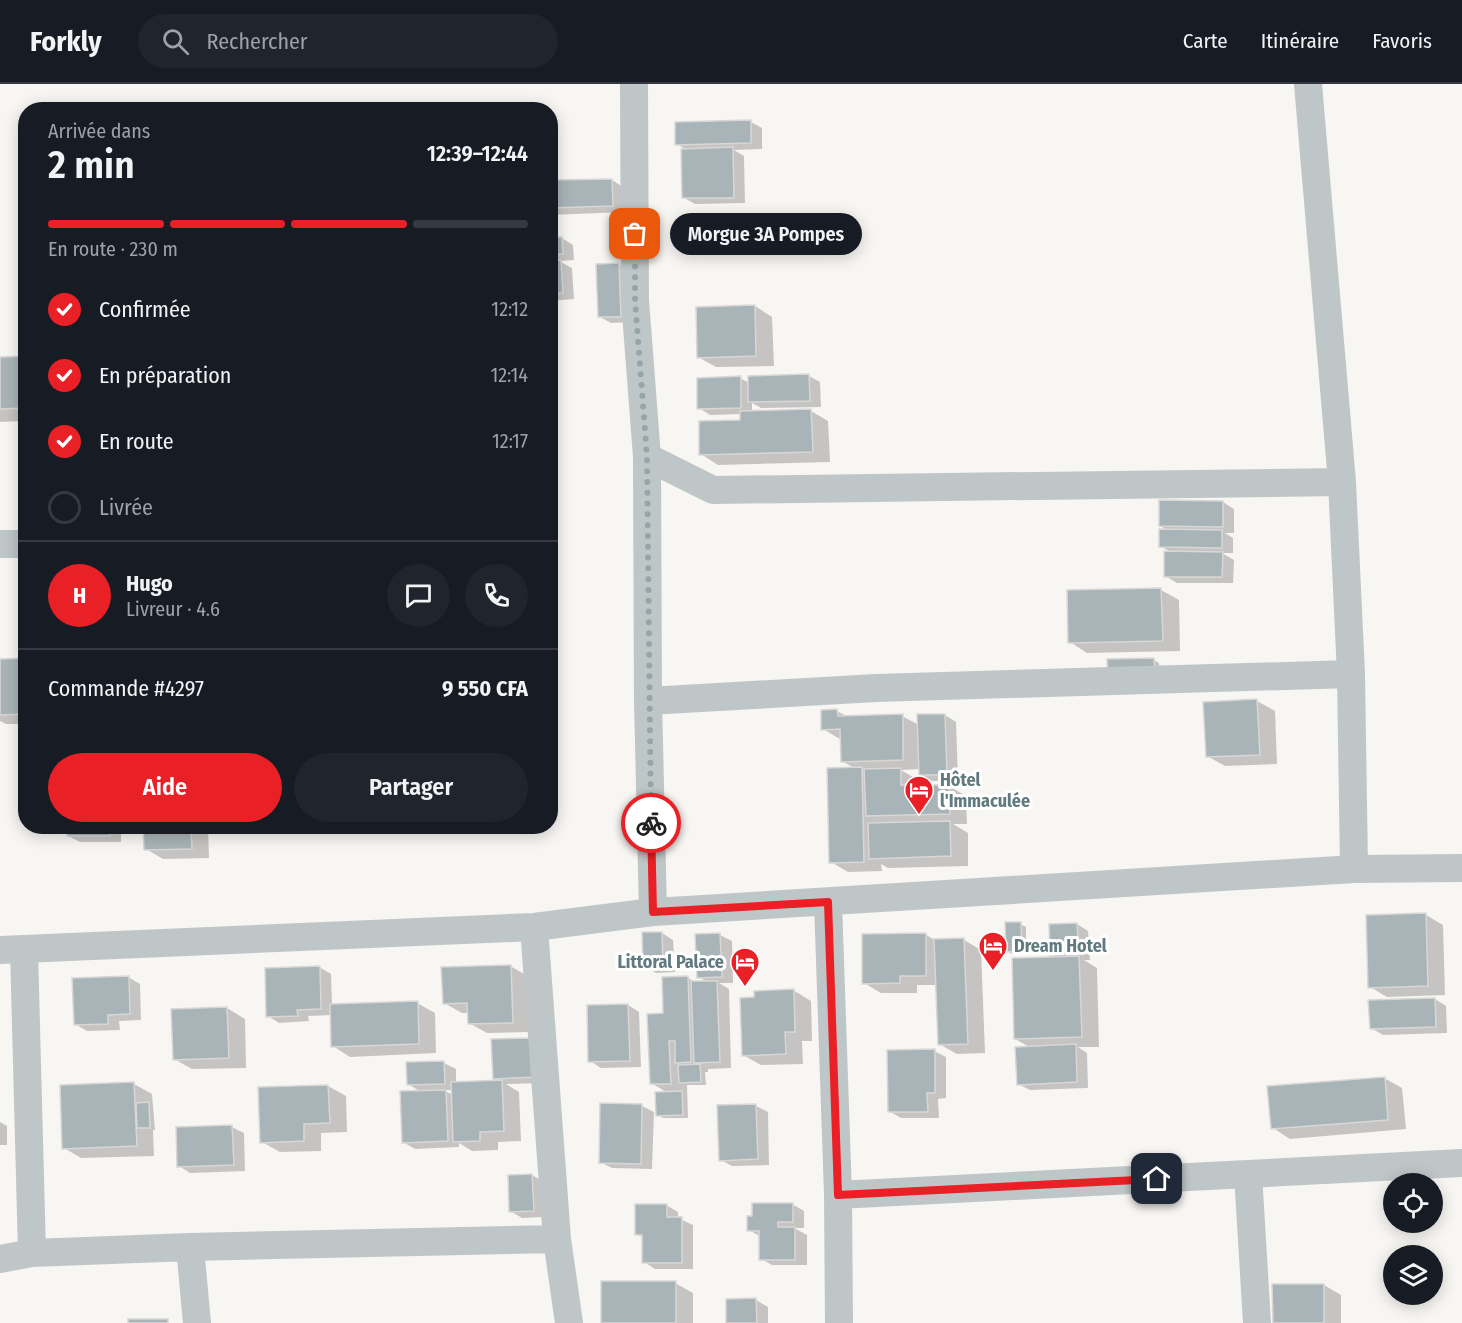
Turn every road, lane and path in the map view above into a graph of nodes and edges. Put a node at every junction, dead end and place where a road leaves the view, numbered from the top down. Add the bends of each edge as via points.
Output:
1 (634, 84) edge
2 (1308, 84) edge
3 (647, 457) junction
4 (1342, 482) junction
5 (0, 544) edge
6 (18, 544) edge
7 (1351, 674) junction
8 (648, 701) junction
9 (1354, 868) junction
10 (1462, 868) edge
11 (828, 902) junction
12 (653, 912) junction
13 (534, 927) junction
14 (12, 950) edge
15 (1462, 1163) edge
16 (1248, 1174) junction
17 (838, 1195) junction
18 (557, 1239) junction
19 (190, 1247) junction
20 (32, 1253) junction
21 (0, 1259) edge
22 (197, 1323) edge
23 (569, 1323) edge
24 (839, 1323) edge
25 (1257, 1323) edge

1 - 3 street via 635,300
2 - 4 street
3 - 4 street via 713,490
3 - 8 street
4 - 7 street
5 - 6 street
7 - 8 street via 876,688
7 - 9 street
8 - 12 street
9 - 10 street
9 - 11 street
11 - 12 street
11 - 17 street
12 - 13 street
13 - 14 street
13 - 18 street
14 - 20 street
15 - 16 street
16 - 17 street
16 - 25 street
17 - 24 street
18 - 19 street
18 - 23 street
19 - 20 street
19 - 22 street
20 - 21 street

